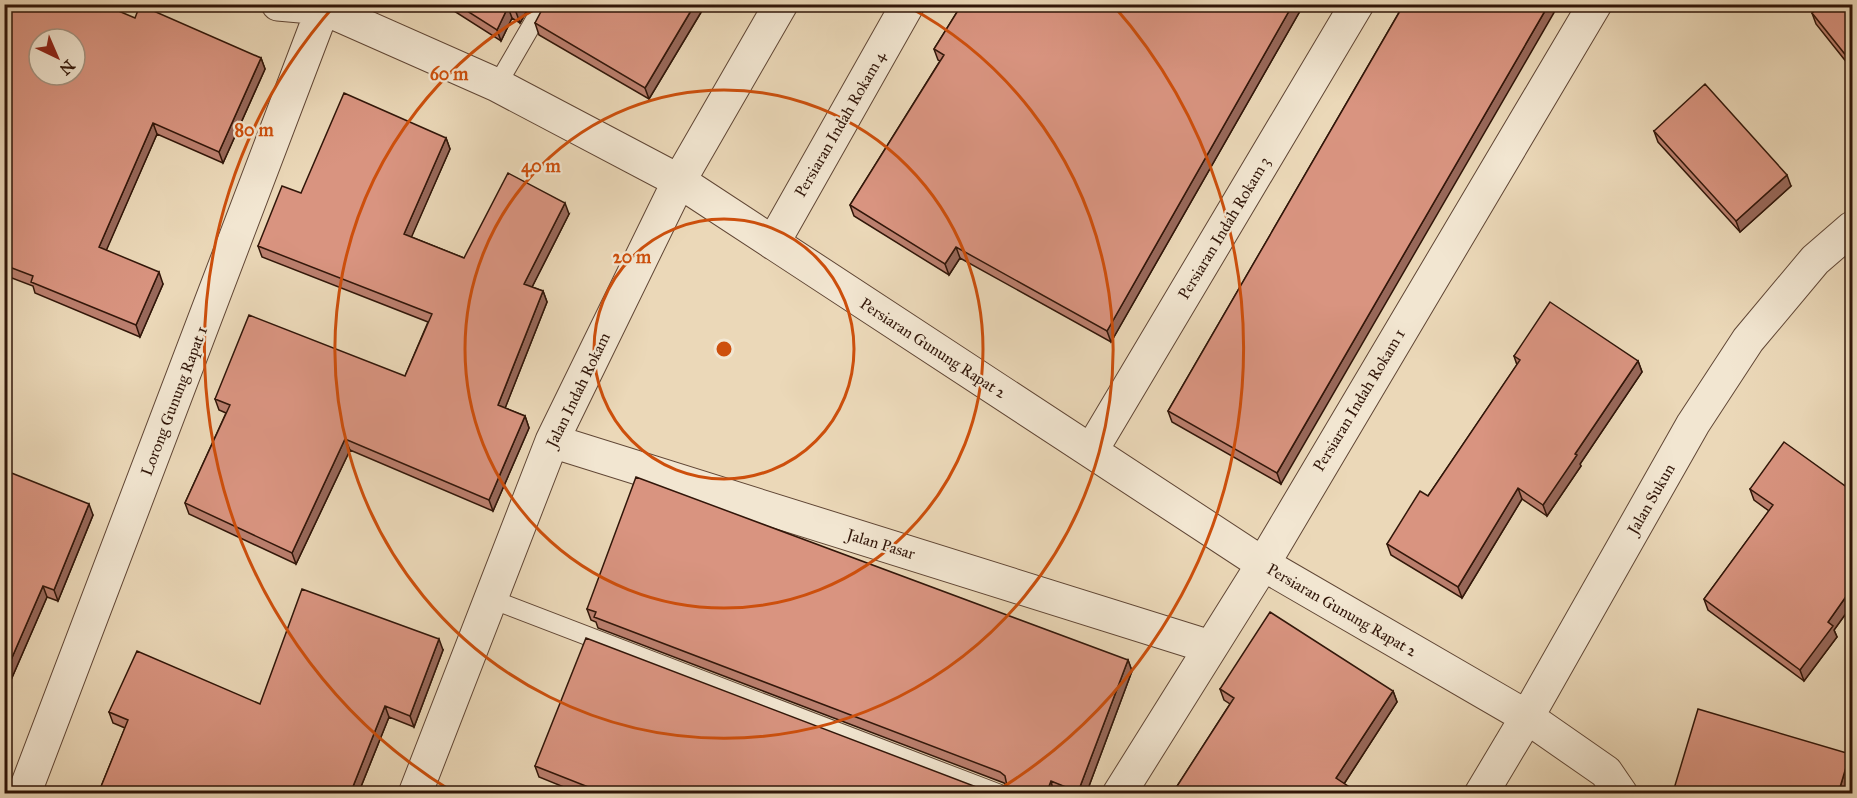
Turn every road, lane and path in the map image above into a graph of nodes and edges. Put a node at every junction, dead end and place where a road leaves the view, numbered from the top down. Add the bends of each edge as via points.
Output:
1 (278, 4) edge
2 (544, 4) edge
3 (781, 4) edge
4 (908, 4) edge
5 (1358, 4) edge
6 (1595, 4) edge
7 (322, 6) edge
8 (497, 85) junction
9 (679, 181) junction
10 (1852, 228) edge
11 (773, 243) junction
12 (552, 441) junction
13 (1091, 451) junction
14 (1263, 564) junction
15 (491, 599) junction
16 (1210, 647) junction
17 (1527, 717) junction
18 (419, 792) edge
19 (24, 794) edge
20 (1000, 794) edge
21 (1119, 794) edge
22 (1481, 794) edge
23 (1621, 794) edge

1 - 7 street, Persiaran Gunung Rapat 2
2 - 8 lane
3 - 9 street, Jalan Indah Rokam
4 - 11 street, Persiaran Indah Rokam 4
5 - 13 street, Persiaran Indah Rokam 3
6 - 14 street, Persiaran Indah Rokam 1
7 - 8 street, Persiaran Gunung Rapat 2
7 - 19 street, Lorong Gunung Rapat 1
8 - 9 street, Persiaran Gunung Rapat 2
9 - 11 street, Persiaran Gunung Rapat 2
9 - 12 street, Jalan Indah Rokam
10 - 17 street, Jalan Sukun via 1815,260 1748,340 1693,424
11 - 13 street, Persiaran Gunung Rapat 2
12 - 15 street, Jalan Indah Rokam
12 - 16 street, Jalan Pasar
13 - 14 street, Persiaran Gunung Rapat 2
14 - 16 street, Persiaran Indah Rokam 1
14 - 17 street, Persiaran Gunung Rapat 2
15 - 18 street, Jalan Indah Rokam
15 - 20 lane
16 - 21 street, Persiaran Indah Rokam 1
17 - 22 street, Jalan Sukun
17 - 23 street, Persiaran Gunung Rapat 2 via 1606,772

